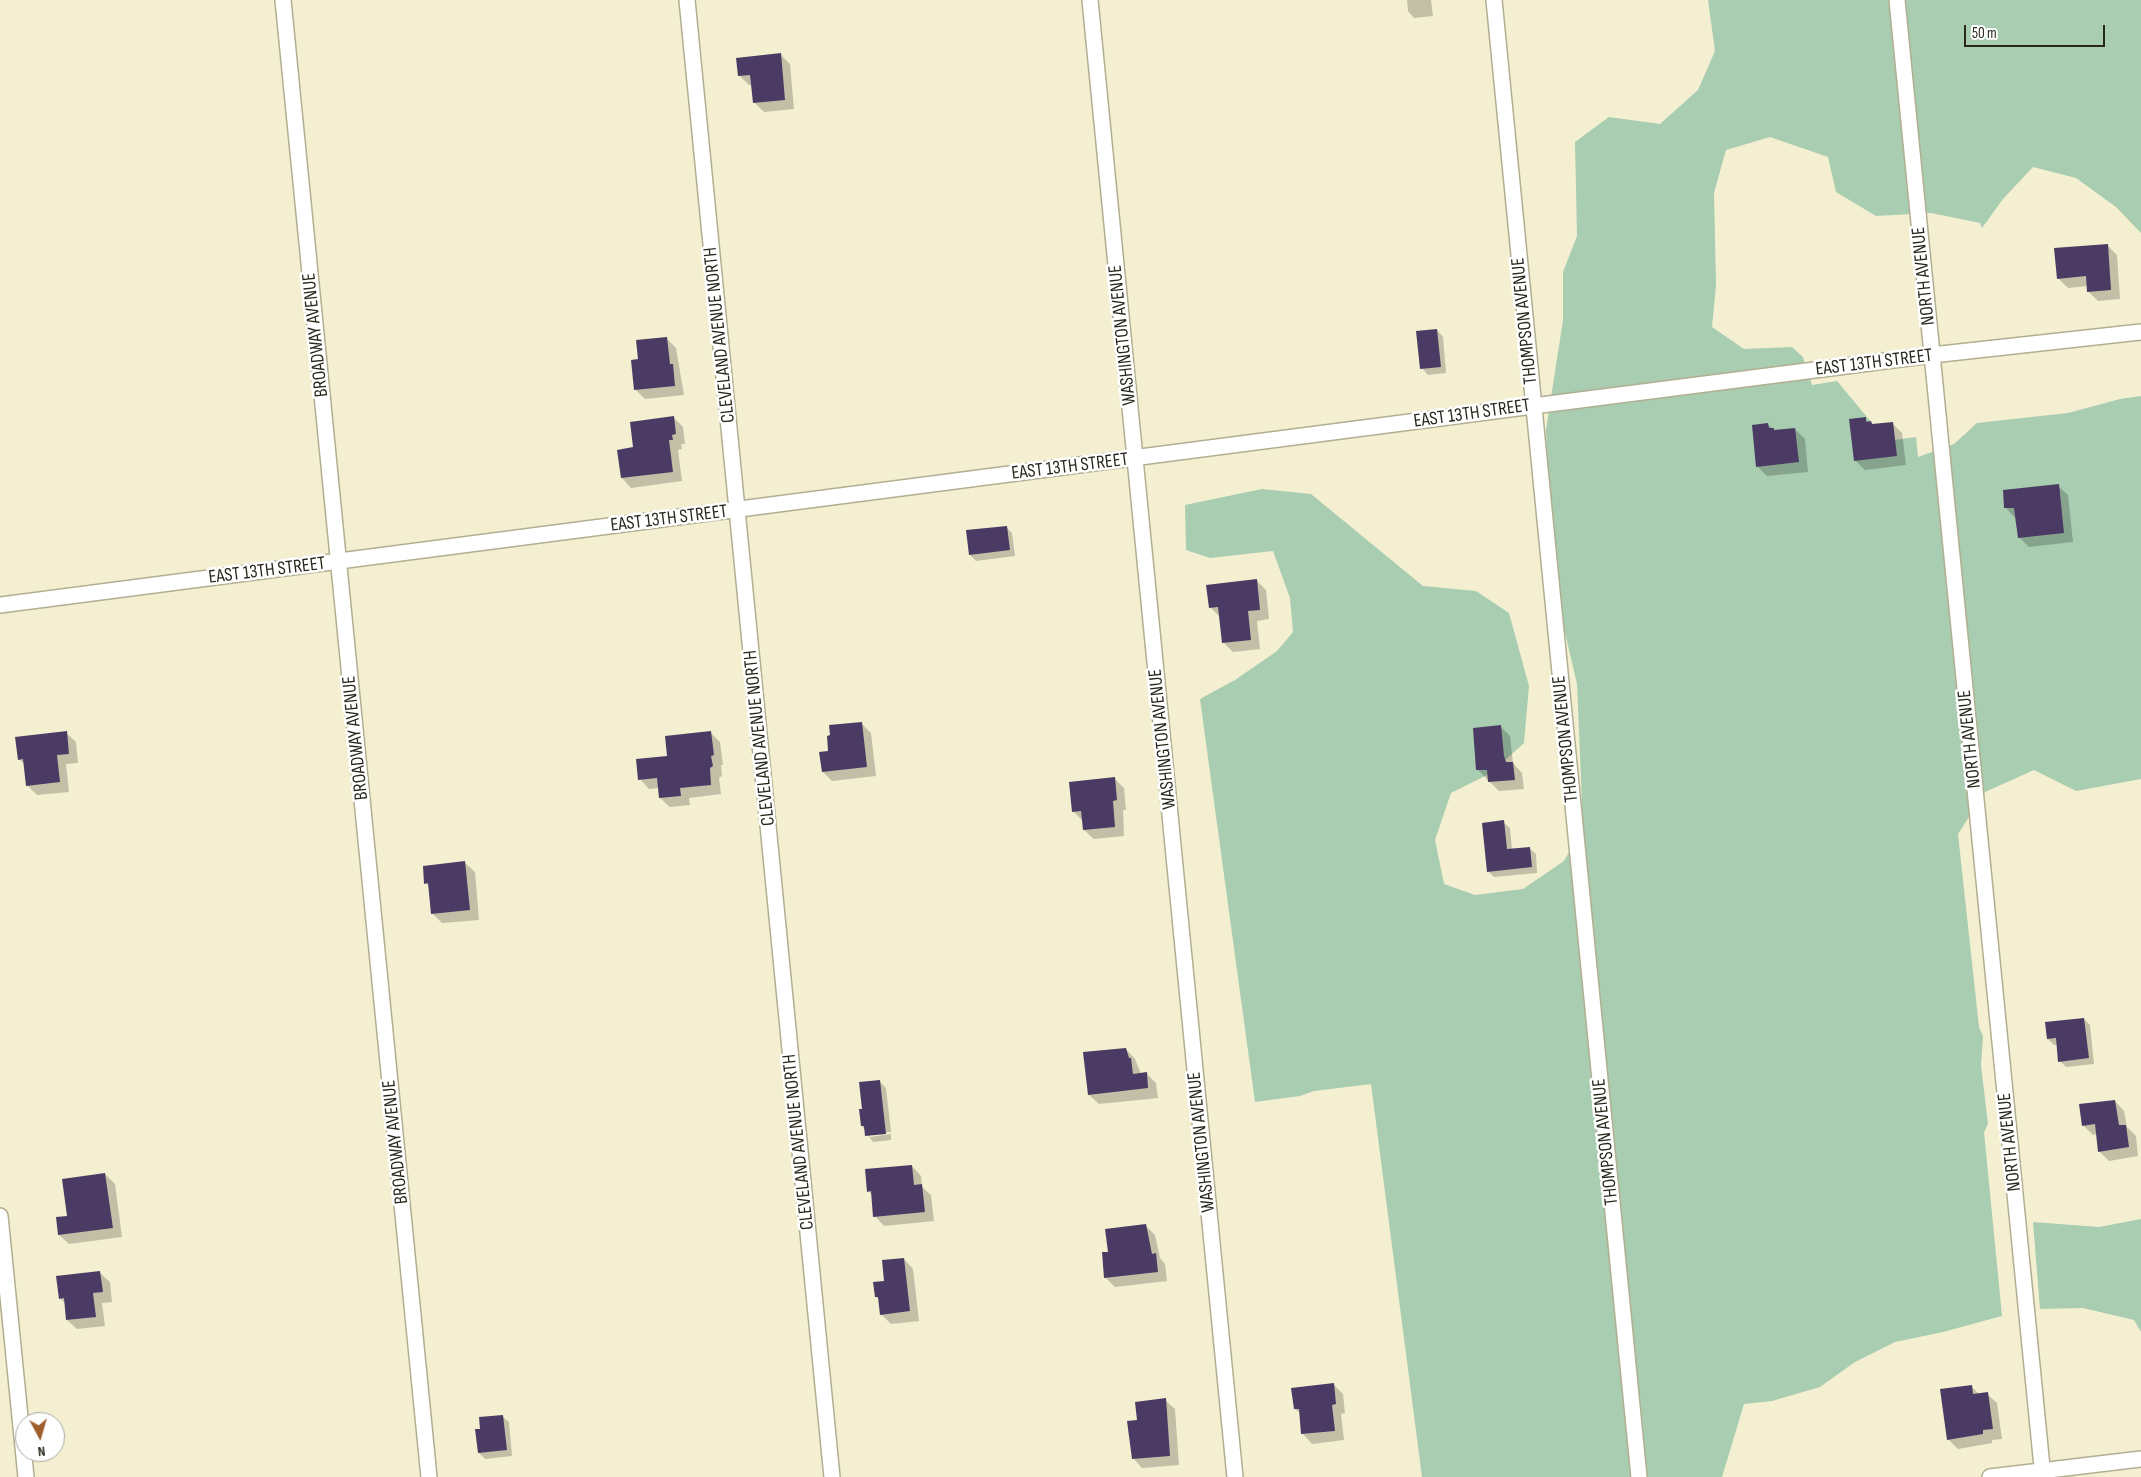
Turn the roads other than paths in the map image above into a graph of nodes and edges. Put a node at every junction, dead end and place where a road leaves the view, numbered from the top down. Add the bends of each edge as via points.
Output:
1 (283, 0) edge
2 (686, 0) edge
3 (1090, 0) edge
4 (1494, 0) edge
5 (1897, 0) edge
6 (2141, 332) edge
7 (1932, 355) junction
8 (1533, 406) junction
9 (1135, 458) junction
10 (738, 510) junction
11 (340, 561) junction
12 (0, 605) edge
13 (0, 1216) edge
14 (2141, 1459) edge
15 (2042, 1474) edge
16 (26, 1477) edge
17 (429, 1477) edge
18 (832, 1477) edge
19 (1235, 1477) edge
20 (1639, 1477) edge
21 (1990, 1477) edge

1 - 11 street, BROADWAY AVENUE
2 - 10 street, CLEVELAND AVENUE NORTH
3 - 9 street, WASHINGTON AVENUE
4 - 8 street, THOMPSON AVENUE
5 - 7 street, NORTH AVENUE
6 - 7 street, EAST 13TH STREET
7 - 8 street, EAST 13TH STREET
7 - 15 street, NORTH AVENUE
8 - 9 street, EAST 13TH STREET
8 - 20 street, THOMPSON AVENUE
9 - 10 street, EAST 13TH STREET
9 - 19 street, WASHINGTON AVENUE
10 - 11 street, EAST 13TH STREET
10 - 18 street, CLEVELAND AVENUE NORTH
11 - 12 street, EAST 13TH STREET
11 - 17 street, BROADWAY AVENUE
13 - 16 street
14 - 15 street
15 - 21 street

